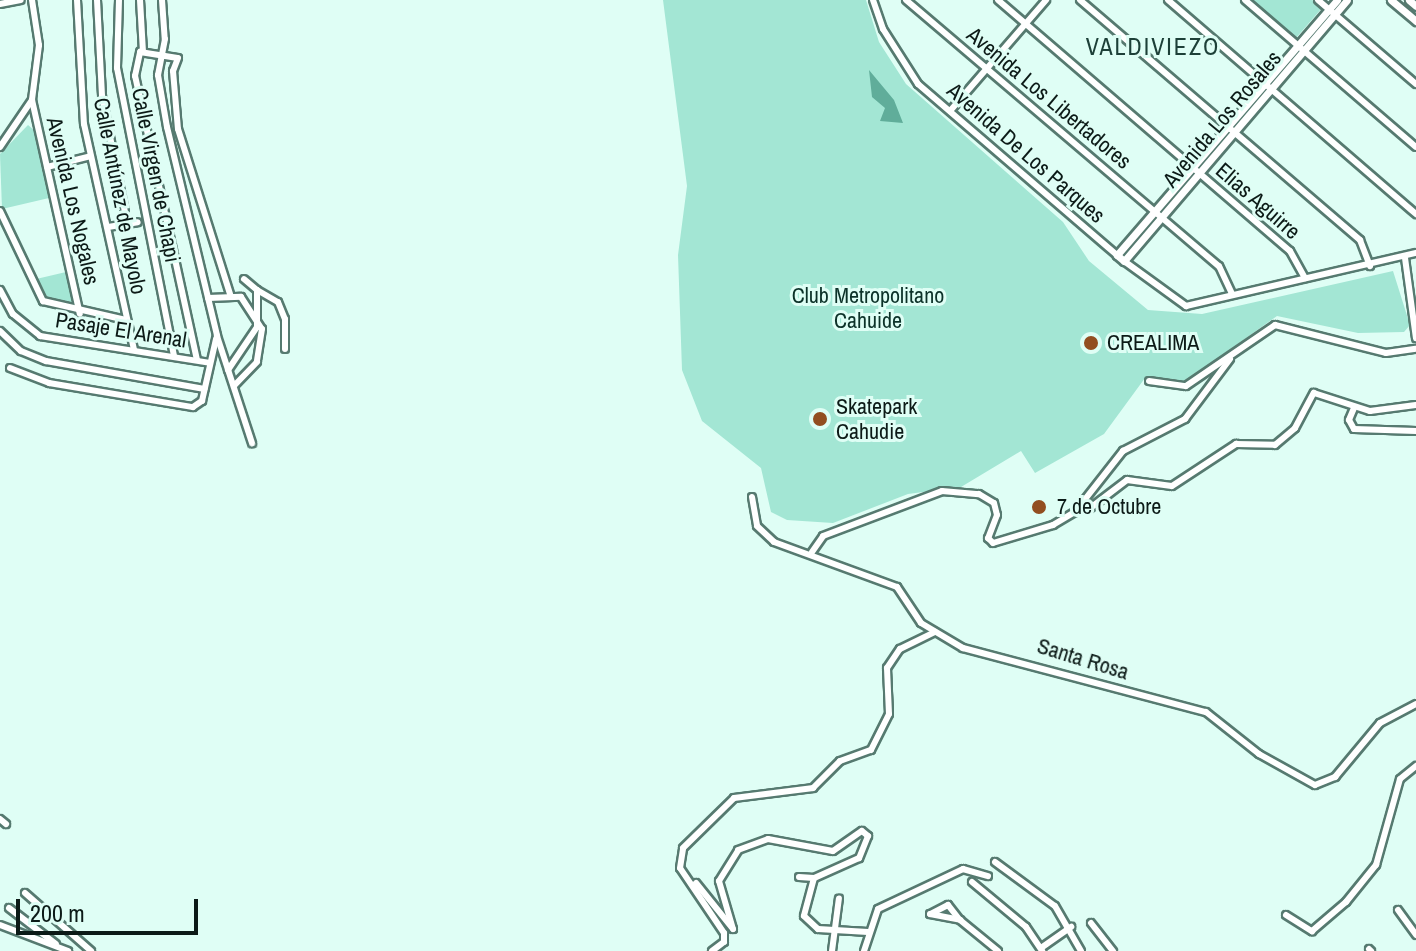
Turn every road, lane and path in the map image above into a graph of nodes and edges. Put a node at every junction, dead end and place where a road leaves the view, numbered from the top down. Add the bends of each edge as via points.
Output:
1 (21, 0) edge
2 (32, 0) edge
3 (77, 0) edge
4 (97, 0) edge
5 (119, 0) edge
6 (140, 0) edge
7 (162, 0) edge
8 (874, 0) edge
9 (906, 0) edge
10 (998, 0) edge
11 (1046, 0) edge
12 (1080, 0) edge
13 (1168, 0) edge
14 (1245, 0) edge
15 (1318, 0) edge
16 (1337, 0) edge
17 (1347, 0) edge
18 (1391, 0) edge
19 (1409, 0) edge
20 (0, 4) edge
21 (1416, 6) edge
22 (1332, 12) junction
23 (1416, 21) edge
24 (1026, 23) junction
25 (1301, 48) junction
26 (143, 52) junction
27 (162, 54) junction
28 (986, 69) junction
29 (1416, 84) edge
30 (1268, 86) junction
31 (32, 100) junction
32 (950, 111) junction
33 (18, 124) junction
34 (37, 127) junction
35 (1232, 128) junction
36 (0, 147) edge
37 (1416, 147) edge
38 (91, 156) junction
39 (47, 167) junction
40 (1196, 171) junction
41 (0, 211) edge
42 (125, 212) dead end
43 (1416, 214) edge
44 (1158, 215) junction
45 (138, 222) dead end
46 (108, 227) junction
47 (1416, 253) edge
48 (1117, 255) junction
49 (1405, 258) junction
50 (1124, 261) junction
51 (1370, 266) junction
52 (1305, 278) junction
53 (244, 279) dead end
54 (0, 290) edge
55 (257, 290) junction
56 (230, 294) junction
57 (1232, 294) junction
58 (208, 298) junction
59 (1414, 311) edge
60 (80, 314) junction
61 (257, 318) junction
62 (126, 320) junction
63 (0, 331) edge
64 (1414, 335) edge
65 (217, 336) junction
66 (285, 349) dead end
67 (1416, 349) edge
68 (134, 350) junction
69 (1406, 350) junction
70 (174, 356) junction
71 (1230, 359) junction
72 (197, 360) junction
73 (210, 363) junction
74 (10, 368) dead end
75 (228, 370) junction
76 (1149, 381) dead end
77 (234, 386) junction
78 (205, 389) junction
79 (1416, 405) edge
80 (1354, 408) junction
81 (1416, 431) edge
82 (252, 443) dead end
83 (752, 497) dead end
84 (1086, 499) junction
85 (1096, 504) junction
86 (1075, 512) junction
87 (812, 552) junction
88 (935, 632) junction
89 (1416, 704) edge
90 (1416, 766) edge
91 (995, 862) dead end
92 (988, 876) dead end
93 (799, 877) dead end
94 (814, 878) junction
95 (693, 880) junction
96 (972, 882) dead end
97 (25, 893) dead end
98 (839, 898) dead end
99 (9, 908) dead end
100 (1398, 910) dead end
101 (1286, 915) dead end
102 (959, 919) dead end
103 (1091, 923) dead end
104 (0, 925) edge
105 (1071, 927) junction
106 (832, 930) junction
107 (868, 932) junction
108 (1416, 935) edge
109 (58, 946) junction
110 (1042, 950) edge
111 (68, 951) edge
112 (91, 951) edge
113 (712, 951) edge
114 (832, 951) edge
115 (864, 951) edge
116 (998, 951) edge
117 (1081, 951) edge
118 (1113, 951) edge

1 - 20 street
2 - 31 street, Avenida Los Nogales via 39,45
3 - 38 street, Calle Antúnez de Mayolo
4 - 42 street, Calle Virgen de Chapi via 102,96
5 - 70 street, Calle Virgen de Chapi via 117,68
6 - 26 street
7 - 27 street
8 - 32 street, Avenida De Los Parques via 906,70
9 - 28 street, Avenida Los Libertadores
10 - 24 street, Elias Aguirre
11 - 24 street
12 - 35 street
13 - 30 street
14 - 25 street
15 - 22 street
16 - 22 street, Avenida Los Rosales
17 - 22 street, Avenida Los Rosales
18 - 23 street
19 - 21 street
22 - 25 street, Avenida Los Rosales
22 - 29 street
24 - 28 street
24 - 40 street, Elias Aguirre
25 - 30 street, Avenida Los Rosales
25 - 37 street
26 - 27 street
26 - 72 street via 135,76
27 - 56 street via 178,58 173,71 178,129
27 - 58 street via 158,75 167,127
28 - 32 street
28 - 44 street, Avenida Los Libertadores
30 - 35 street, Avenida Los Rosales
30 - 43 street
31 - 33 street
31 - 34 street, Avenida Los Nogales
32 - 48 street, Avenida De Los Parques
33 - 34 street
33 - 36 street
34 - 39 street, Avenida Los Nogales
35 - 40 street, Avenida Los Rosales
35 - 51 street via 1360,240
38 - 39 street
38 - 46 street, Calle Antúnez de Mayolo
39 - 60 street, Avenida Los Nogales
40 - 44 street, Avenida Los Rosales
40 - 52 street, Elias Aguirre via 1290,251
41 - 60 street via 32,288 52,307
44 - 48 street, Avenida Los Rosales
44 - 50 street, Avenida Los Rosales
44 - 57 street, Avenida Los Libertadores via 1219,266
45 - 46 street
46 - 62 street, Calle Antúnez de Mayolo
47 - 49 street
48 - 50 street, Avenida De Los Parques
49 - 51 street
49 - 59 street
50 - 57 street, Avenida De Los Parques via 1186,306
51 - 52 street
52 - 57 street
53 - 55 street
54 - 68 street, Pasaje El Arenal via 9,309 34,333
55 - 61 street
55 - 66 street via 278,302 285,319
56 - 58 street
56 - 61 street via 241,297
58 - 65 street
59 - 64 street
60 - 62 street
61 - 75 street via 254,337
61 - 77 street via 263,348 249,375
62 - 68 street, Calle Antúnez de Mayolo
63 - 78 street via 21,351 46,361
64 - 69 street
65 - 73 street
65 - 75 street
67 - 69 street
68 - 70 street, Pasaje El Arenal
69 - 71 street via 1363,349 1298,327 1275,325
70 - 72 street, Pasaje El Arenal
71 - 76 street via 1177,389
71 - 84 street via 1195,409 1156,439 1123,451 1086,490
72 - 73 street, Pasaje El Arenal
73 - 78 street
74 - 78 street via 49,383 193,407
75 - 77 street
77 - 82 street
79 - 80 street via 1383,413
80 - 81 street via 1349,420 1354,429
80 - 85 street via 1314,393 1295,428 1275,445 1236,444 1172,486 1127,480
83 - 87 street, Santa Rosa via 752,514 766,536
84 - 85 street
84 - 86 street
85 - 86 street
86 - 87 street via 1053,525 993,543 988,538 997,515 994,503 979,494 942,491 823,536
87 - 88 street, Santa Rosa via 851,574 897,587 915,616
88 - 89 street, Santa Rosa via 970,651 1021,659 1206,712 1259,754 1315,785 1335,777 1380,723
88 - 95 street via 900,649 887,668 889,714 874,748 840,761 813,788 726,802 683,848 679,865
90 - 101 street via 1400,779 1376,865 1346,902 1312,931
91 - 105 street
92 - 107 street via 969,868 942,878 878,909
93 - 94 street
94 - 95 street via 852,864 867,833 860,832 833,851 768,839 746,844 719,881 733,929
94 - 106 street via 804,916 818,929
95 - 113 street via 724,933
96 - 110 street
97 - 112 street
98 - 106 street
99 - 109 street
100 - 108 street
102 - 116 street
103 - 118 street
104 - 109 street
105 - 110 street
105 - 117 street
106 - 107 street
106 - 114 street
107 - 115 street
109 - 111 street

